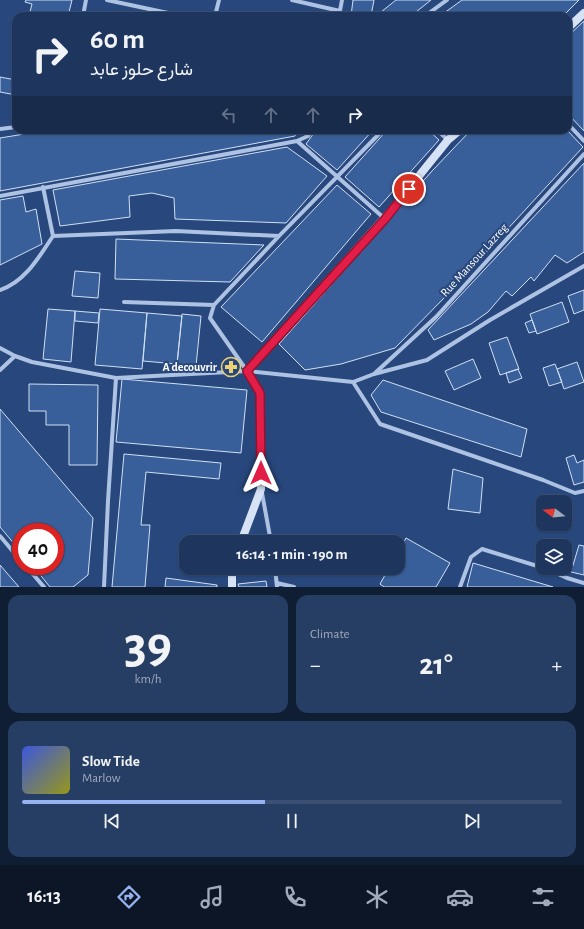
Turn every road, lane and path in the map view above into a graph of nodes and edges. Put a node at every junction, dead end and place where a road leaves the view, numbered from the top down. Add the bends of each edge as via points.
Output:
1 (86, 0) edge
2 (107, 0) edge
3 (219, 0) edge
4 (292, 0) edge
5 (342, 0) edge
6 (447, 0) edge
7 (84, 12) edge
8 (163, 12) edge
9 (216, 12) edge
10 (332, 12) edge
11 (339, 12) edge
12 (430, 12) edge
13 (584, 13) edge
14 (572, 24) edge
15 (12, 127) edge
16 (572, 128) edge
17 (0, 129) edge
18 (309, 134) edge
19 (379, 134) edge
20 (441, 134) edge
21 (455, 134) edge
22 (448, 140) junction
23 (297, 141) junction
24 (584, 141) edge
25 (584, 154) edge
26 (337, 177) junction
27 (42, 187) junction
28 (0, 196) edge
29 (385, 219) junction
30 (53, 236) junction
31 (279, 236) junction
32 (583, 267) edge
33 (0, 290) edge
34 (124, 302) dead end
35 (214, 305) junction
36 (0, 348) edge
37 (16, 356) junction
38 (0, 370) edge
39 (247, 371) junction
40 (374, 374) junction
41 (116, 378) junction
42 (353, 382) junction
43 (261, 489) junction
44 (584, 491) edge
45 (244, 535) edge
46 (270, 535) edge
47 (0, 536) edge
48 (12, 550) edge
49 (34, 575) edge
50 (232, 575) edge
51 (276, 575) edge
52 (584, 583) edge
53 (277, 585) edge
54 (44, 587) edge
55 (104, 587) edge
56 (232, 587) edge
57 (294, 587) edge
58 (460, 587) edge

1 - 7 street
2 - 8 street
3 - 9 street
4 - 10 street
5 - 11 street
6 - 12 street
13 - 14 street
15 - 17 street
16 - 24 street
18 - 23 street
19 - 26 street
20 - 22 street
21 - 22 street
22 - 29 street
23 - 26 street
23 - 27 street
25 - 40 street, Rue Mansour Lazreg via 436,316
26 - 29 street
26 - 31 street
27 - 28 street
27 - 30 street
29 - 39 street
30 - 31 street via 176,231
30 - 33 street via 34,265 10,287
31 - 35 street
32 - 40 street via 490,320 427,360
34 - 35 street
35 - 39 street via 210,318
36 - 37 street
37 - 38 street
37 - 41 street via 32,362
39 - 41 street
39 - 42 street
39 - 43 street via 260,393
40 - 42 street
41 - 55 street
42 - 44 street via 380,424 575,493
43 - 45 street
43 - 46 street
47 - 48 street
49 - 54 street
50 - 56 street
51 - 53 street
52 - 58 street via 482,550 471,557
53 - 57 street

